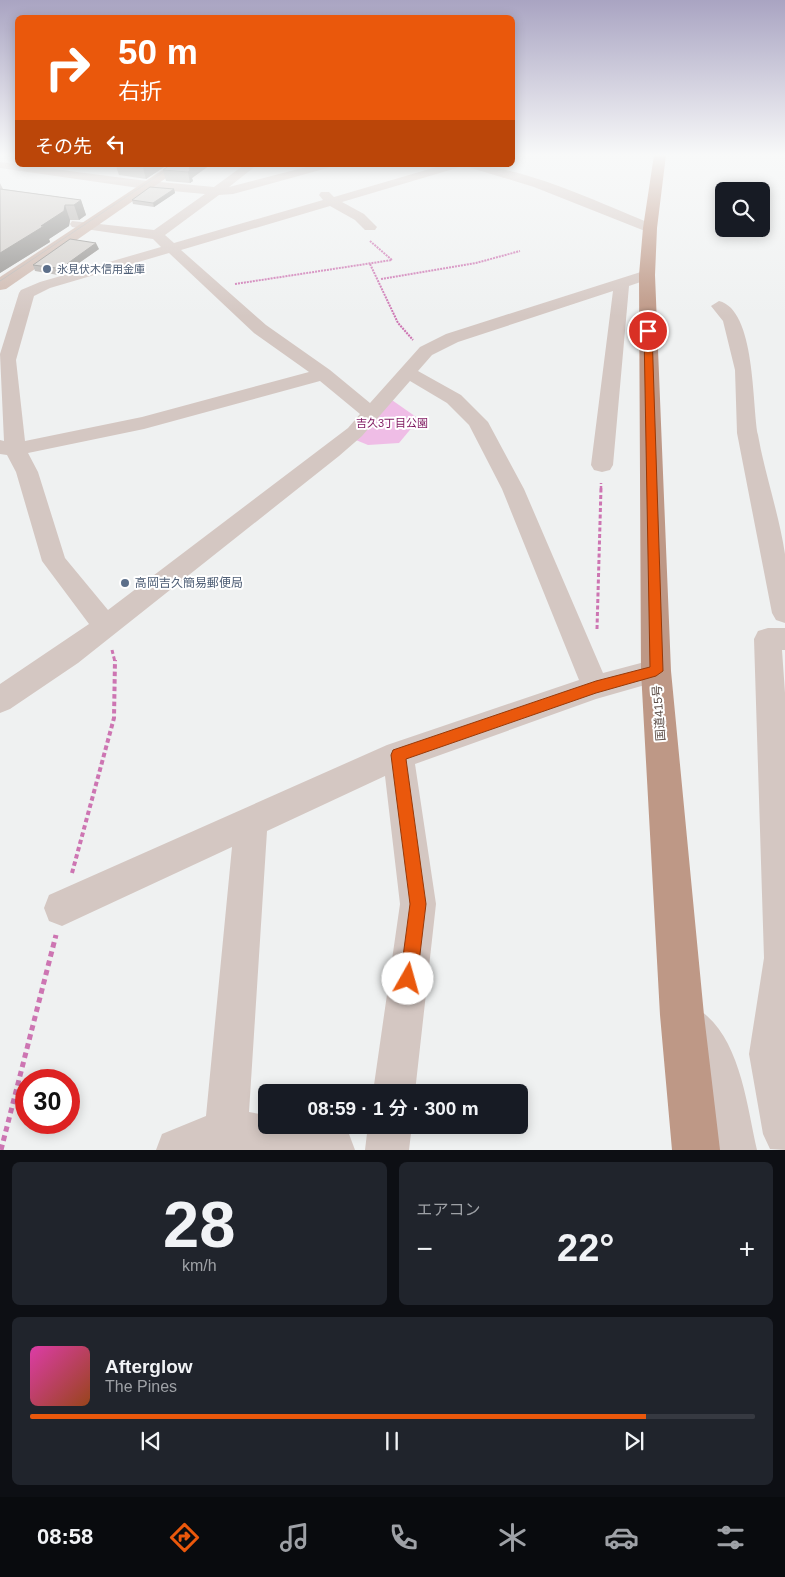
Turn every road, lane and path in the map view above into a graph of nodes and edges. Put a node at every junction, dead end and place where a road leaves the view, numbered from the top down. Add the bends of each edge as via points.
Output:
1 (108, 209) edge
2 (192, 209) edge
3 (304, 209) edge
4 (344, 209) edge
5 (601, 209) edge
6 (653, 209) edge
7 (83, 225) junction
8 (370, 227) joint
9 (650, 228) junction
10 (156, 235) junction
11 (169, 248) junction
12 (520, 251) dead end
13 (370, 264) junction
14 (0, 276) edge
15 (634, 278) junction
16 (381, 279) junction
17 (0, 285) edge
18 (215, 288) junction
19 (719, 306) dead end
20 (426, 350) junction
21 (407, 372) junction
22 (323, 374) junction
23 (5, 407) edge
24 (370, 413) junction
25 (8, 448) edge
26 (602, 465) joint
27 (785, 614) edge
28 (105, 625) junction
29 (597, 638) dead end
30 (785, 639) edge
31 (656, 671) junction
32 (596, 687) junction
33 (0, 700) edge
34 (398, 755) junction
35 (251, 824) junction
36 (62, 908) dead end
37 (682, 1016) junction
38 (395, 1084) edge
39 (389, 1134) edge
40 (785, 1134) edge
41 (226, 1140) edge
42 (178, 1150) edge
43 (333, 1150) edge
44 (387, 1150) edge
45 (696, 1150) edge
46 (735, 1150) edge

1 - 7 main road
2 - 10 street
3 - 11 street
4 - 8 street
5 - 9 street
6 - 9 highway, 国道415号
7 - 10 street
7 - 14 main road
7 - 17 main road
8 - 13 path via 358,230 392,260
9 - 15 highway, 国道415号
10 - 11 street
11 - 18 street
11 - 23 street via 27,293 7,360
12 - 16 path via 476,263
13 - 16 path
13 - 18 path
15 - 20 street via 452,338
15 - 26 street
15 - 31 highway, 国道415号
16 - 20 path via 391,312 405,333
18 - 22 street via 260,329
19 - 27 street via 731,320 744,370 747,433
20 - 21 street
21 - 24 street
21 - 32 street via 454,399 478,422 513,489
22 - 24 street
22 - 25 street via 144,423
23 - 25 street
24 - 28 street via 355,432 332,451
25 - 28 street via 27,472 54,561
26 - 29 path
28 - 33 street
30 - 40 street via 768,638 783,958 769,1054
31 - 32 street
31 - 37 highway, 国道415号
32 - 34 street
34 - 35 street
34 - 38 street via 418,904
35 - 36 street
35 - 41 street
37 - 45 highway, 国道415号
37 - 46 street via 716,1062
39 - 44 street
41 - 42 street
41 - 43 street

